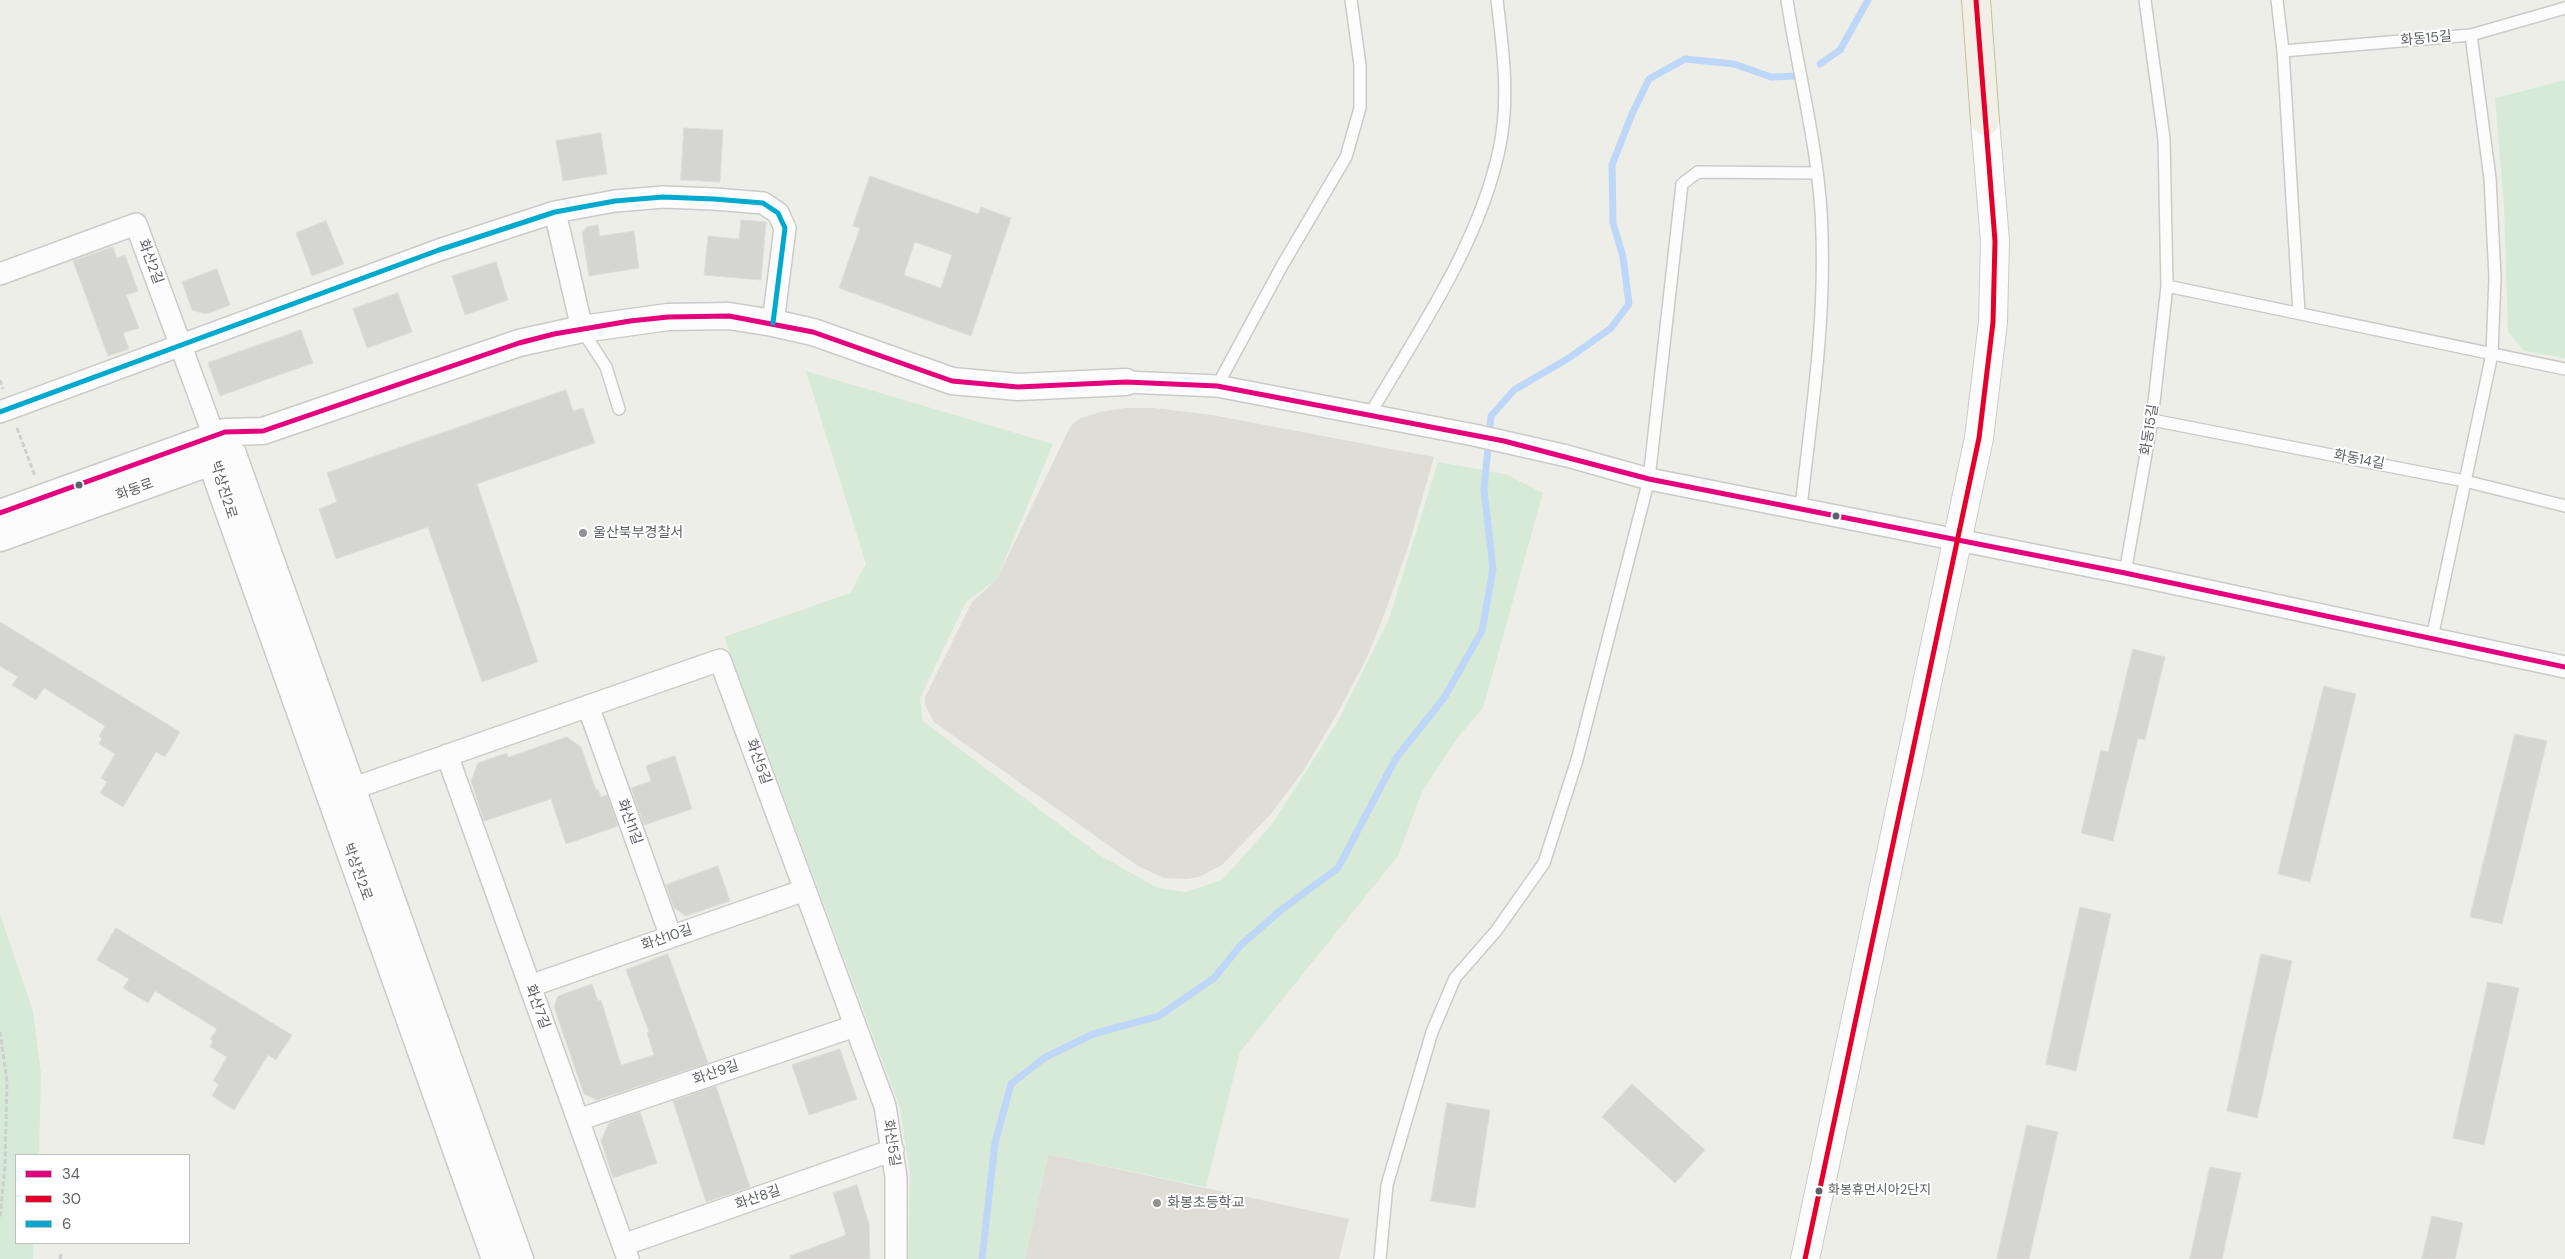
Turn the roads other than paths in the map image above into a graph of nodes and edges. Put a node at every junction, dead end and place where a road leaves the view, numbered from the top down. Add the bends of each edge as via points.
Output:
1 (1351, 0) edge
2 (1497, 0) edge
3 (1787, 0) edge
4 (1976, 0) edge
5 (2145, 0) edge
6 (2277, 0) edge
7 (2565, 8) edge
8 (2470, 35) junction
9 (2283, 51) junction
10 (1985, 122) joint
11 (1816, 173) junction
12 (555, 212) junction
13 (0, 274) edge
14 (2167, 286) junction
15 (2299, 313) junction
16 (773, 323) junction
17 (582, 329) junction
18 (180, 345) junction
19 (2492, 354) junction
20 (2565, 369) edge
21 (1126, 382) joint
22 (1217, 386) junction
23 (619, 409) dead end
24 (0, 412) edge
25 (1370, 414) junction
26 (2152, 420) junction
27 (263, 431) junction
28 (214, 436) junction
29 (222, 458) junction
30 (1649, 479) junction
31 (2465, 481) junction
32 (2565, 506) edge
33 (1801, 507) junction
34 (0, 513) edge
35 (0, 538) edge
36 (1955, 541) junction
37 (2125, 573) junction
38 (2432, 638) junction
39 (2565, 667) edge
40 (588, 706) junction
41 (447, 755) junction
42 (341, 792) junction
43 (805, 890) junction
44 (671, 937) junction
45 (530, 986) junction
46 (855, 1026) junction
47 (578, 1120) junction
48 (893, 1150) junction
49 (625, 1252) edge
50 (495, 1259) edge
51 (520, 1259) edge
52 (896, 1259) edge
53 (1380, 1259) edge
54 (1806, 1259) edge

1 - 22 lane via 1360,65 1360,108 1346,157
2 - 25 lane via 1506,99 1500,150 1484,205 1444,286
3 - 11 lane
4 - 10 highway
5 - 14 lane, 화동15길 via 2164,139
6 - 9 lane
7 - 8 lane, 화동15길
8 - 9 lane, 화동15길
8 - 19 lane via 2490,178 2495,277
9 - 15 lane
10 - 36 main road via 1995,241 1993,322 1979,438
11 - 30 lane via 1698,172 1682,184
11 - 33 lane via 1822,234 1821,327
12 - 16 street via 615,201 663,198 763,203 778,213 785,228
12 - 17 street
12 - 18 street via 439,250
13 - 18 street, 화산2길 via 136,224
14 - 15 lane
14 - 26 lane, 화동15길
15 - 19 lane
16 - 17 street, 화동로 via 729,316 668,317
16 - 21 street, 화동로 via 812,332 952,381 1018,387
17 - 23 lane via 606,367
17 - 27 street, 화동로 via 519,343
18 - 24 street
18 - 28 street, 화산2길
19 - 20 lane
19 - 31 lane
21 - 22 street, 화동로
22 - 25 street, 화동로
25 - 30 street, 화동로 via 1504,441
26 - 31 lane, 화동14길
26 - 37 lane, 화동15길
27 - 28 street, 화동로 via 225,432
27 - 29 street, 화동로
28 - 29 street, 박상진2로
28 - 34 street, 화동로
29 - 35 street, 화동로
29 - 42 street, 박상진2로
30 - 33 street, 화동로
30 - 53 lane via 1577,760 1544,863 1496,931 1454,978 1432,1032 1387,1184
31 - 32 lane, 화동14길
31 - 38 lane
33 - 36 street, 화동로
36 - 37 street, 화동로
36 - 54 main road
37 - 38 street, 화동로
38 - 39 street, 화동로
40 - 41 street, 화산5길
40 - 43 street, 화산5길 via 720,660
40 - 44 street, 화산11길
41 - 42 street, 화산5길
41 - 45 street, 화산7길
42 - 50 street, 박상진2로
42 - 51 street, 박상진2로
43 - 44 street, 화산10길
43 - 46 street, 화산5길
44 - 45 street, 화산10길
45 - 47 street, 화산7길
46 - 47 street, 화산9길
46 - 48 street, 화산5길 via 884,1106
47 - 49 street, 화산7길
48 - 49 street, 화산8길
48 - 52 street, 화산5길

